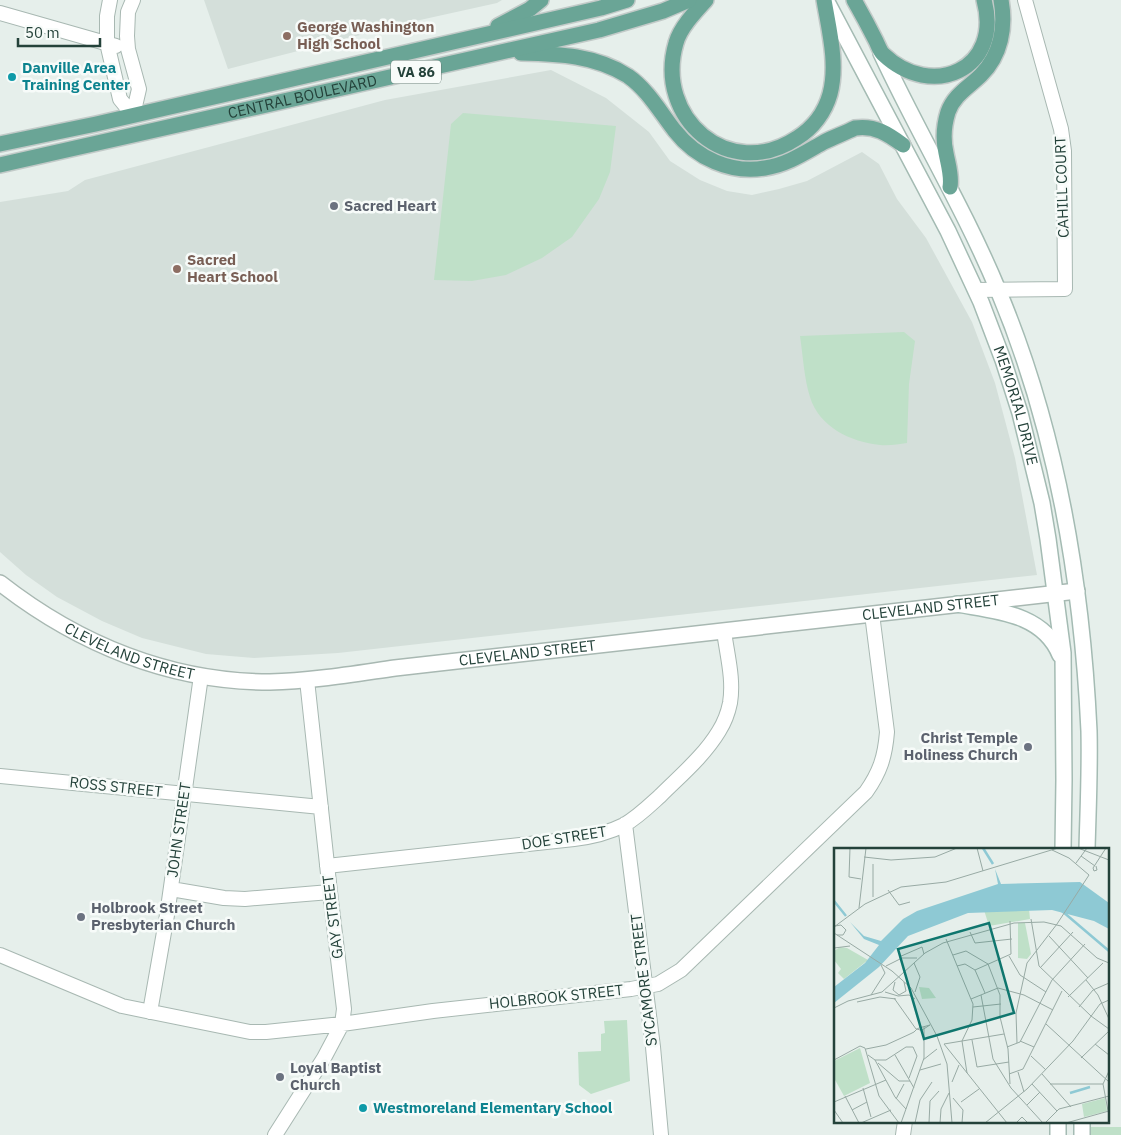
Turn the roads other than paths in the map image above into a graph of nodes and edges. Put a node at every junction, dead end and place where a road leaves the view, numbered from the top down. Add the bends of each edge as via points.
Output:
1 (110, 0) edge
2 (133, 0) edge
3 (541, 0) edge
4 (627, 0) edge
5 (689, 0) edge
6 (706, 0) edge
7 (825, 0) edge
8 (854, 0) edge
9 (984, 0) edge
10 (1001, 0) edge
11 (1025, 0) edge
12 (0, 13) edge
13 (480, 35) junction
14 (108, 43) junction
15 (128, 49) junction
16 (498, 53) junction
17 (882, 53) junction
18 (133, 115) junction
19 (0, 144) edge
20 (903, 145) junction
21 (0, 165) edge
22 (950, 187) junction
23 (976, 290) junction
24 (998, 290) junction
25 (0, 583) edge
26 (1077, 591) junction
27 (1056, 593) junction
28 (957, 604) junction
29 (872, 614) junction
30 (724, 631) junction
31 (1063, 664) junction
32 (201, 676) junction
33 (307, 680) junction
34 (0, 776) edge
35 (183, 794) junction
36 (321, 807) junction
37 (625, 824) junction
38 (1063, 848) edge
39 (1088, 848) edge
40 (327, 866) junction
41 (171, 889) junction
42 (330, 892) junction
43 (0, 955) edge
44 (646, 987) junction
45 (150, 1012) junction
46 (342, 1024) junction
47 (905, 1122) edge
48 (1058, 1122) edge
49 (1082, 1122) edge
50 (275, 1135) edge
51 (661, 1135) edge
52 (903, 1135) edge
53 (1058, 1135) edge
54 (1082, 1135) edge

1 - 14 street
2 - 15 street via 128,12
3 - 13 main road
4 - 13 main road, CENTRAL BOULEVARD / VA 86
5 - 16 main road, CENTRAL BOULEVARD / VA 86 via 628,22
6 - 7 main road via 676,41 672,75 676,101 692,126 710,142 731,151 750,153 788,145 808,130 825,108 833,81 833,58
7 - 20 main road, MEMORIAL DRIVE
8 - 17 main road, MEMORIAL DRIVE
9 - 17 main road via 988,22 983,45 978,55 958,71 947,76 924,76 913,73
10 - 22 main road via 1003,24 998,51 948,111 944,140
11 - 24 street, CAHILL COURT via 1062,136 1065,289
12 - 14 street
13 - 18 main road, CENTRAL BOULEVARD / VA 86
14 - 15 street
14 - 18 street via 120,99
15 - 18 street via 138,89
16 - 20 main road via 573,56 609,66 637,84 652,99 684,142 722,165 742,169 768,168 865,126
16 - 21 main road, CENTRAL BOULEVARD / VA 86
17 - 22 main road, MEMORIAL DRIVE
18 - 19 main road, CENTRAL BOULEVARD / VA 86
20 - 23 main road, MEMORIAL DRIVE
22 - 24 main road, MEMORIAL DRIVE
23 - 24 street, CAHILL COURT
23 - 27 main road, MEMORIAL DRIVE via 1003,360 1030,450 1044,512
24 - 26 main road, MEMORIAL DRIVE via 1024,358 1045,429 1063,505
25 - 32 main road, CLEVELAND STREET via 51,620 110,650 141,662
26 - 27 main road, CLEVELAND STREET
26 - 39 main road, MEMORIAL DRIVE via 1089,733
27 - 28 main road, CLEVELAND STREET
27 - 31 main road, MEMORIAL DRIVE
28 - 29 main road, CLEVELAND STREET
28 - 31 main road via 1013,614 1026,620 1050,638
29 - 30 main road, CLEVELAND STREET
29 - 44 street, HOLBROOK STREET via 887,732 882,764 875,779 866,792 681,970
30 - 33 main road, CLEVELAND STREET
30 - 37 street, DOE STREET via 731,690 726,716 719,731 707,748 647,809
31 - 38 main road, MEMORIAL DRIVE
32 - 33 main road, CLEVELAND STREET via 233,681
32 - 35 street, JOHN STREET
33 - 36 street, GAY STREET
34 - 35 street, ROSS STREET
35 - 36 street, ROSS STREET
35 - 41 street, JOHN STREET
36 - 40 street, GAY STREET
37 - 40 street, DOE STREET via 594,836 574,839
37 - 44 street, SYCAMORE STREET
40 - 42 street, GAY STREET
41 - 42 street via 245,899
41 - 45 street, JOHN STREET
42 - 46 street, GAY STREET via 344,1009
43 - 45 street, HOLBROOK STREET via 122,1006
44 - 46 street, HOLBROOK STREET
44 - 51 street, SYCAMORE STREET
45 - 46 street, HOLBROOK STREET via 258,1032
46 - 50 street, GAY STREET
47 - 52 street
48 - 53 main road
49 - 54 main road

